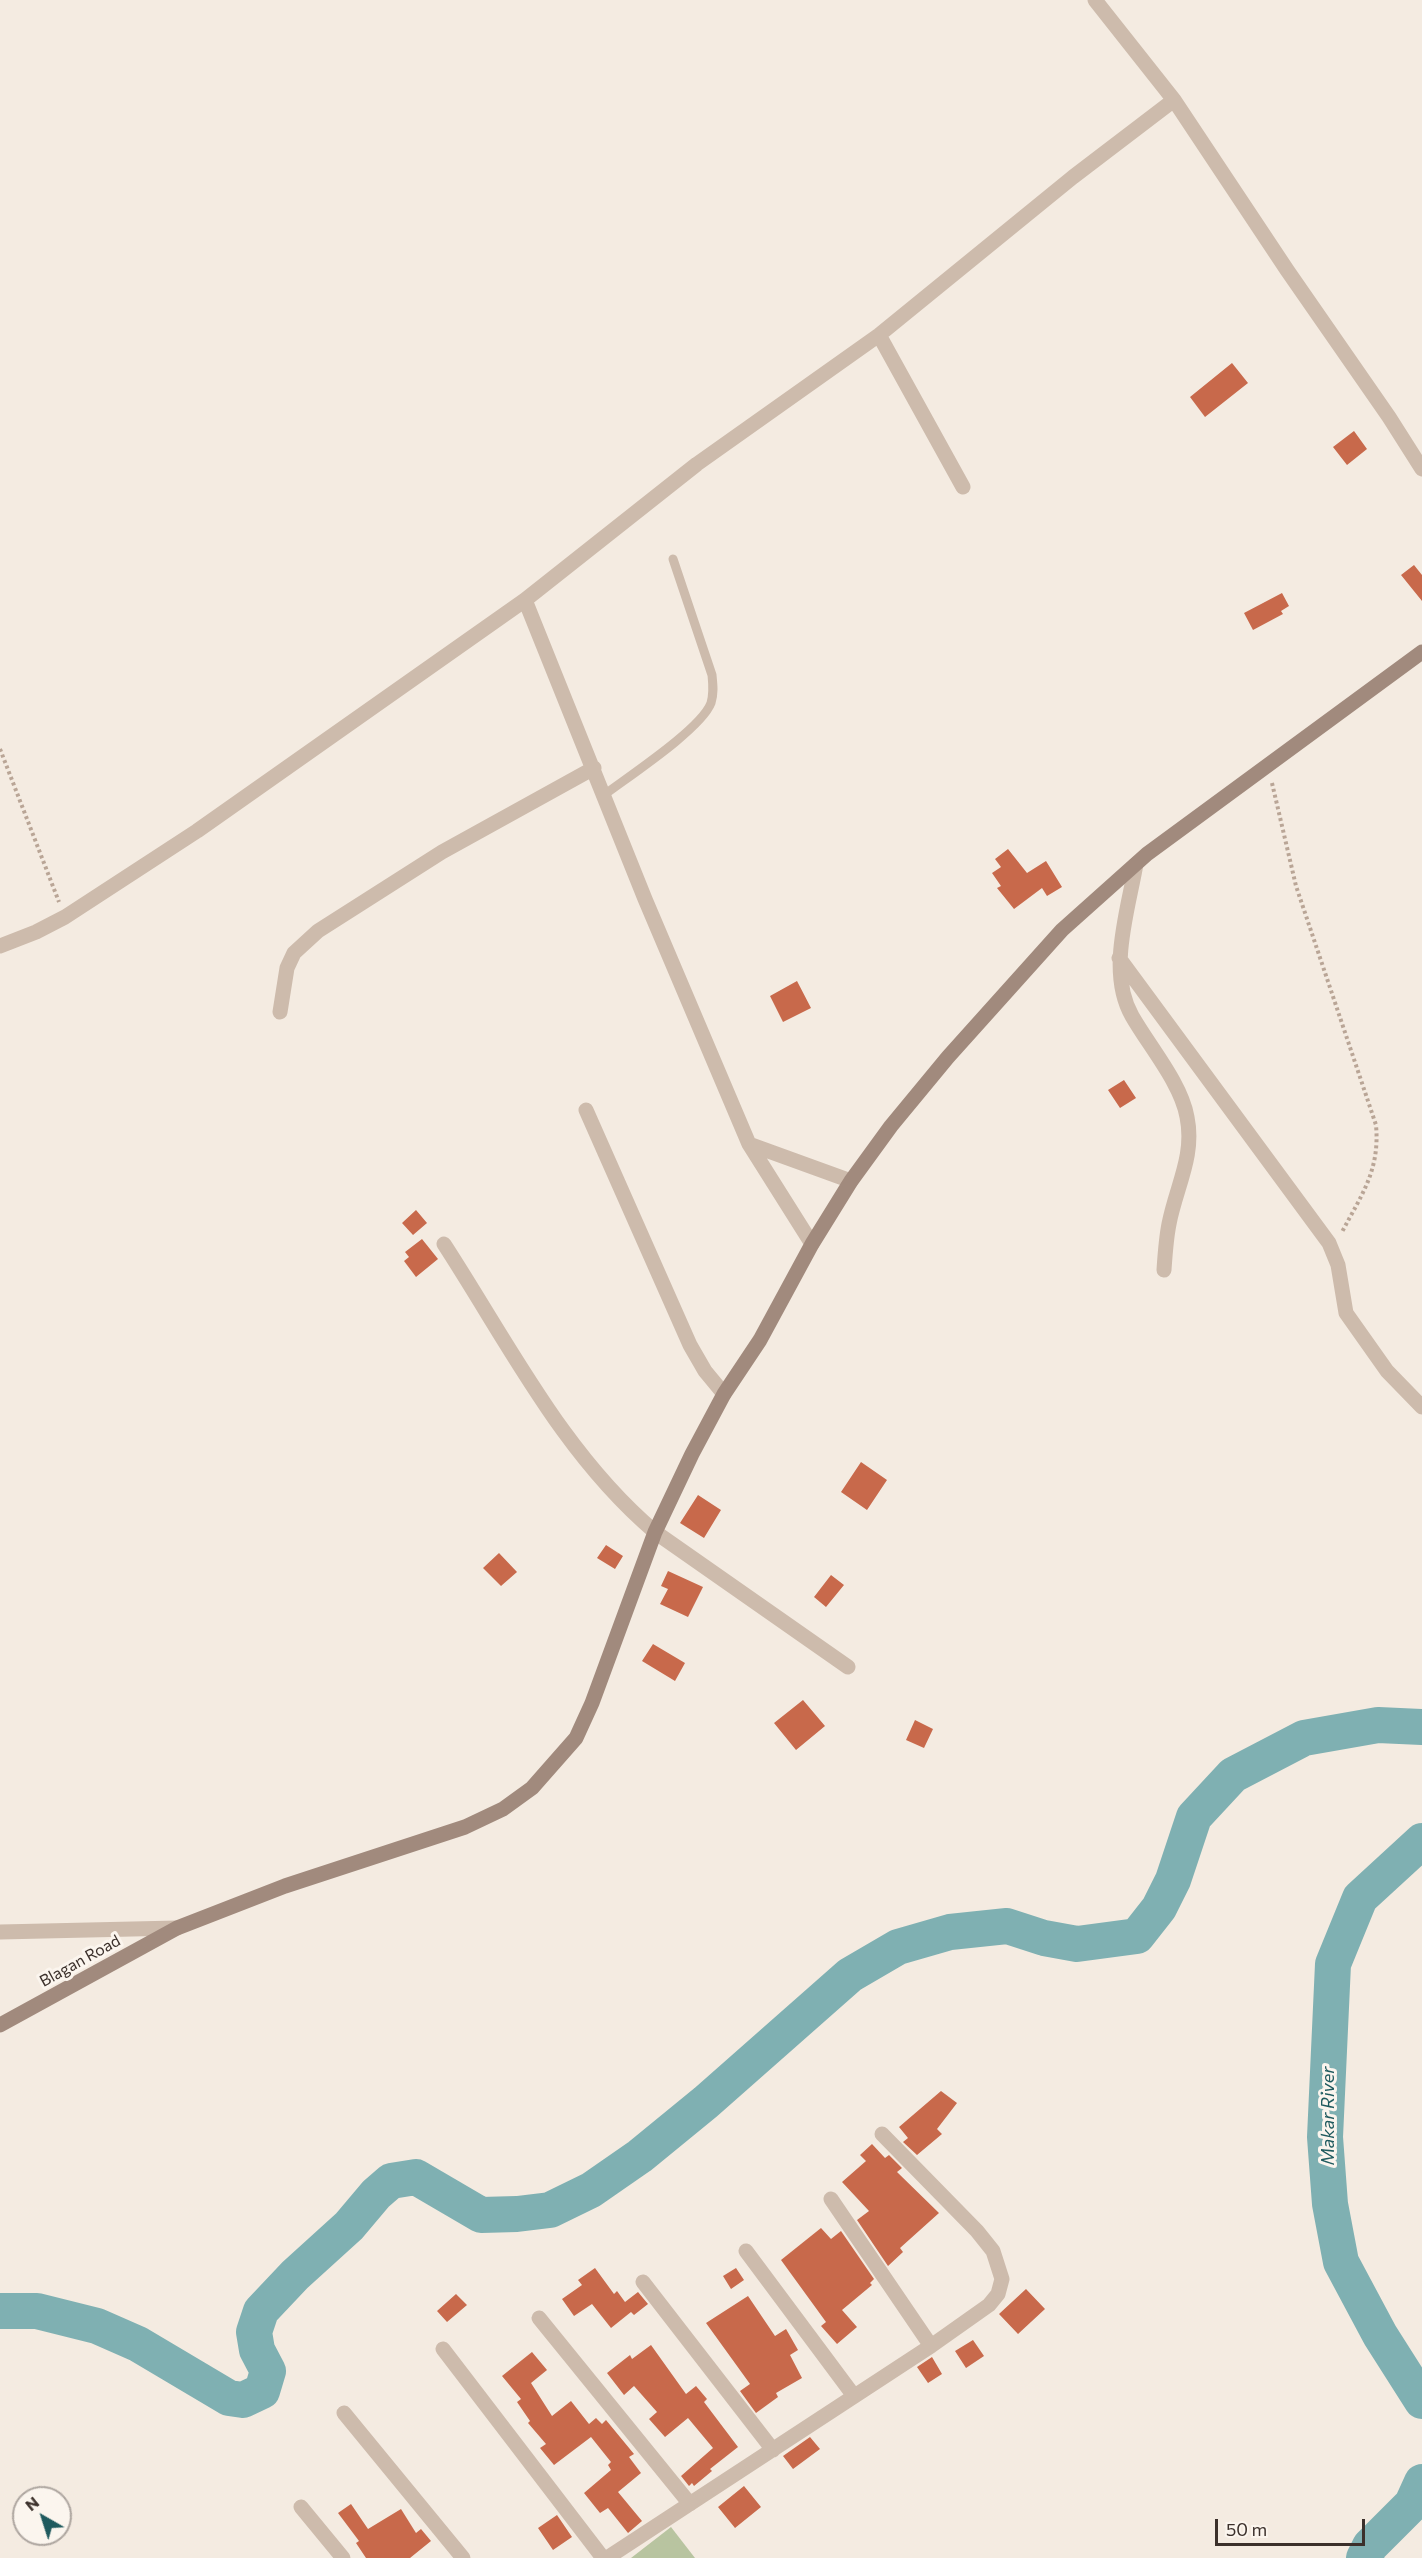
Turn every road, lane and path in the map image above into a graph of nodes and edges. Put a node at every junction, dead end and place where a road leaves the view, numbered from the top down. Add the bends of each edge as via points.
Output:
1 (1095, 0) edge
2 (1174, 100) junction
3 (879, 335) junction
4 (1422, 469) edge
5 (963, 487) dead end
6 (673, 559) dead end
7 (525, 600) junction
8 (1422, 652) edge
9 (0, 749) edge
10 (1268, 766) junction
11 (594, 768) junction
12 (604, 795) junction
13 (1136, 864) junction
14 (65, 917) junction
15 (0, 946) edge
16 (1119, 958) junction
17 (280, 1012) dead end
18 (586, 1110) dead end
19 (749, 1144) junction
20 (851, 1181) junction
21 (444, 1244) dead end
22 (812, 1244) junction
23 (1338, 1265) junction
24 (1164, 1269) dead end
25 (724, 1394) junction
26 (1422, 1407) edge
27 (656, 1532) junction
28 (848, 1667) dead end
29 (177, 1929) junction
30 (0, 1932) edge
31 (0, 2025) edge
32 (882, 2134) dead end
33 (831, 2199) dead end
34 (746, 2251) dead end
35 (643, 2282) dead end
36 (539, 2318) dead end
37 (931, 2346) junction
38 (443, 2349) dead end
39 (854, 2396) junction
40 (344, 2413) dead end
41 (773, 2450) junction
42 (690, 2504) junction
43 (301, 2507) dead end
44 (343, 2558) edge
45 (463, 2558) edge
46 (605, 2558) edge

1 - 2 street
2 - 3 street
2 - 4 street
3 - 5 street
3 - 7 street via 697,464
6 - 12 lane via 712,675 714,691 710,705 687,732
7 - 11 street
7 - 14 street via 225,812
8 - 10 street, Blagan Road
9 - 14 path
10 - 13 street, Blagan Road
10 - 23 path via 1296,886 1376,1125 1374,1168 1342,1232
11 - 12 street
11 - 17 street via 442,852 303,943 287,968
12 - 19 street
13 - 16 street
13 - 20 street, Blagan Road via 1062,930 941,1065
14 - 15 street
16 - 23 street via 1311,1217
16 - 24 street via 1121,983 1131,1014 1177,1091 1187,1116 1189,1145 1169,1224
18 - 25 street via 690,1345
19 - 20 street
19 - 22 street
20 - 22 street, Blagan Road
21 - 27 street via 568,1440 626,1507
22 - 25 street, Blagan Road via 760,1340
23 - 26 street via 1346,1312 1387,1371
25 - 27 street, Blagan Road
27 - 28 street
27 - 29 street, Blagan Road via 576,1738 532,1788 503,1809 465,1827 285,1886
29 - 30 street
29 - 31 street, Blagan Road
32 - 37 street via 977,2231 1000,2265 998,2294 989,2305
33 - 37 street
34 - 39 street
35 - 41 street
36 - 42 street
37 - 39 street
38 - 46 street
39 - 41 street
40 - 45 street
41 - 42 street
42 - 46 street
43 - 44 street

